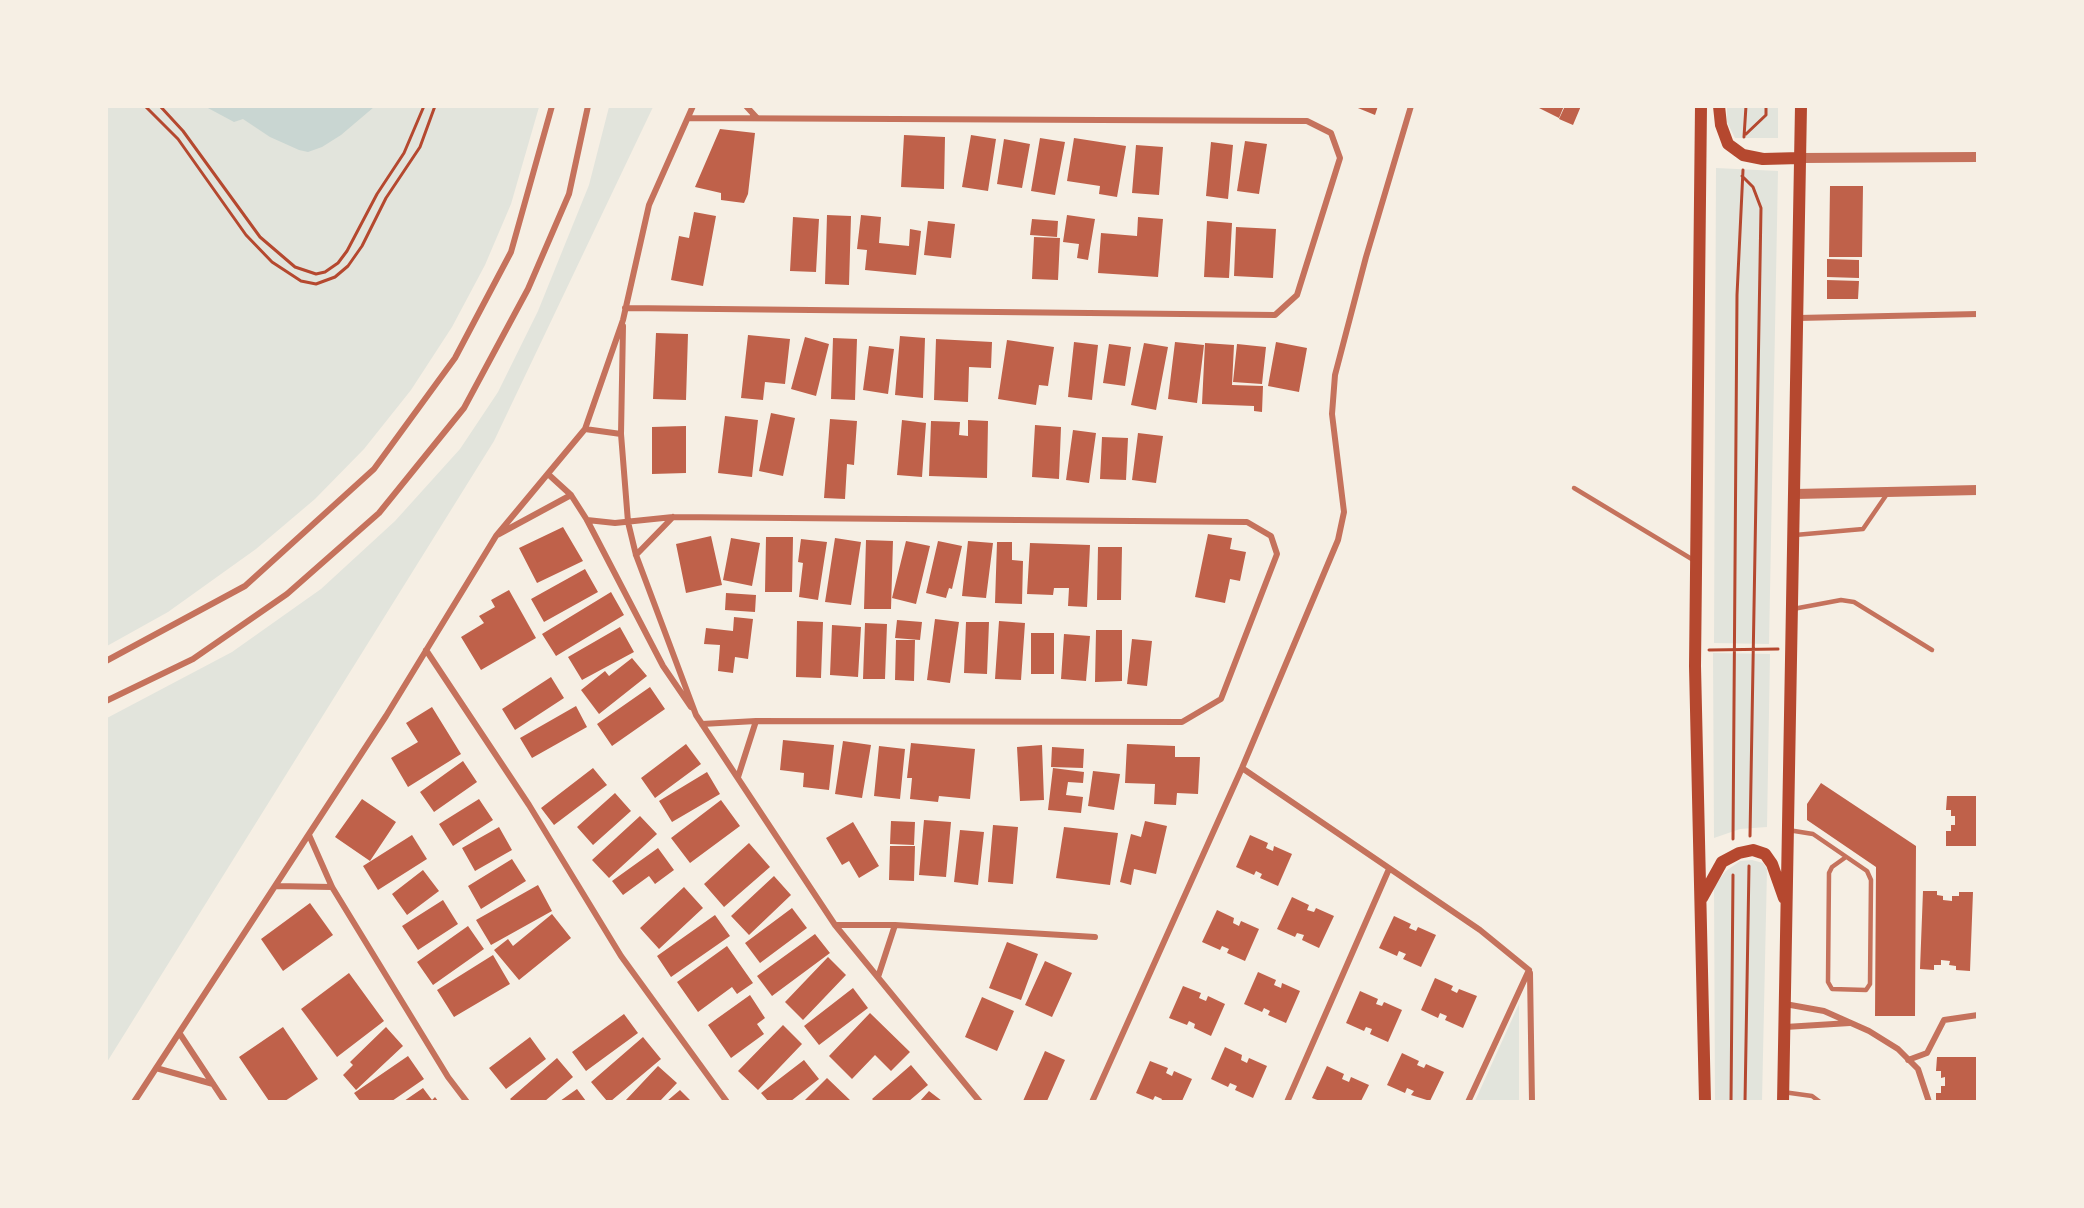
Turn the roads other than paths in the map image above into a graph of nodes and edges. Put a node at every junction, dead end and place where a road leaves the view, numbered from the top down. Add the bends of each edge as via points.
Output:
1 (552, 106) edge
2 (588, 106) edge
3 (693, 106) edge
4 (746, 106) edge
5 (1411, 106) edge
6 (1701, 106) edge
7 (1719, 106) edge
8 (1801, 106) edge
9 (688, 118) junction
10 (757, 118) junction
11 (1977, 156) edge
12 (1800, 158) junction
13 (625, 308) junction
14 (1977, 314) edge
15 (1798, 318) junction
16 (623, 320) junction
17 (585, 429) junction
18 (621, 434) junction
19 (548, 474) junction
20 (1574, 488) dead end
21 (1977, 490) edge
22 (1888, 492) junction
23 (1795, 494) junction
24 (571, 495) junction
25 (673, 517) junction
26 (587, 520) junction
27 (628, 522) junction
28 (1794, 535) junction
29 (496, 536) junction
30 (636, 555) junction
31 (1696, 562) junction
32 (1792, 609) junction
33 (1932, 650) dead end
34 (426, 651) junction
35 (106, 660) edge
36 (106, 701) edge
37 (696, 715) junction
38 (756, 722) junction
39 (702, 724) junction
40 (1242, 768) junction
41 (738, 777) junction
42 (1788, 830) junction
43 (309, 835) junction
44 (1846, 858) junction
45 (1389, 869) junction
46 (276, 886) junction
47 (332, 887) junction
48 (1701, 900) junction
49 (1787, 908) junction
50 (835, 925) junction
51 (895, 925) junction
52 (1095, 937) dead end
53 (1529, 970) junction
54 (878, 977) junction
55 (1785, 1003) junction
56 (1977, 1015) edge
57 (1851, 1023) junction
58 (1785, 1027) junction
59 (180, 1034) junction
60 (1908, 1060) junction
61 (156, 1068) junction
62 (213, 1084) junction
63 (1783, 1097) edge
64 (134, 1101) edge
65 (225, 1101) edge
66 (467, 1101) edge
67 (727, 1101) edge
68 (980, 1101) edge
69 (1092, 1101) edge
70 (1287, 1101) edge
71 (1468, 1101) edge
72 (1532, 1101) edge
73 (1706, 1101) edge
74 (1820, 1101) edge
75 (1929, 1101) edge

1 - 35 street via 511,252 455,358 374,469 244,586
2 - 36 street via 569,194 528,289 464,408 393,496 379,513 286,594 193,658
3 - 9 street
4 - 10 street
5 - 40 street via 1335,375 1332,414 1344,512 1338,540
6 - 31 main road
7 - 12 main road via 1728,144 1743,154 1764,159
8 - 12 main road
9 - 10 street
9 - 13 street via 650,205
10 - 13 street via 1307,121 1331,133 1340,158 1297,295 1275,315
11 - 12 street
12 - 15 main road
13 - 16 street
14 - 15 street
15 - 23 main road
16 - 17 street
16 - 18 street
17 - 18 street
17 - 19 street
18 - 27 street
19 - 24 street
19 - 29 street
20 - 31 lane
21 - 22 street
22 - 23 street
22 - 28 lane via 1863,529
23 - 28 main road
24 - 26 street
24 - 29 street
25 - 27 street
25 - 30 street
25 - 38 street via 1247,522 1271,536 1277,554 1221,699 1182,722
26 - 27 street
26 - 37 street via 663,666
27 - 30 street
28 - 32 main road
29 - 34 street
30 - 37 street
31 - 48 main road
32 - 33 lane via 1841,600 1854,602
32 - 42 main road
34 - 43 street
34 - 67 street via 529,805 621,956
37 - 39 street
38 - 39 street
38 - 41 street
39 - 41 street
40 - 45 street
40 - 69 street
41 - 50 street
42 - 44 lane via 1813,834
42 - 49 main road
43 - 46 street
43 - 47 street
44 - 44 lane via 1867,872 1871,880 1870,984 1866,990 1832,989 1828,982 1829,873
45 - 53 street via 1480,930
45 - 70 street
46 - 47 street
46 - 59 street
47 - 66 street via 448,1077
48 - 49 main road via 1716,869 1733,855 1750,850 1765,855 1772,864
48 - 73 main road
49 - 55 main road
50 - 51 street
50 - 54 street
51 - 52 street
51 - 54 street
53 - 71 street
53 - 72 street
54 - 68 street
55 - 57 street via 1824,1011
55 - 58 main road
56 - 60 street via 1944,1020 1927,1053
57 - 58 street
57 - 60 street
58 - 63 main road
59 - 61 street
59 - 62 street
60 - 75 street via 1918,1069
61 - 62 street
61 - 64 street
62 - 65 street
63 - 74 lane via 1812,1096

